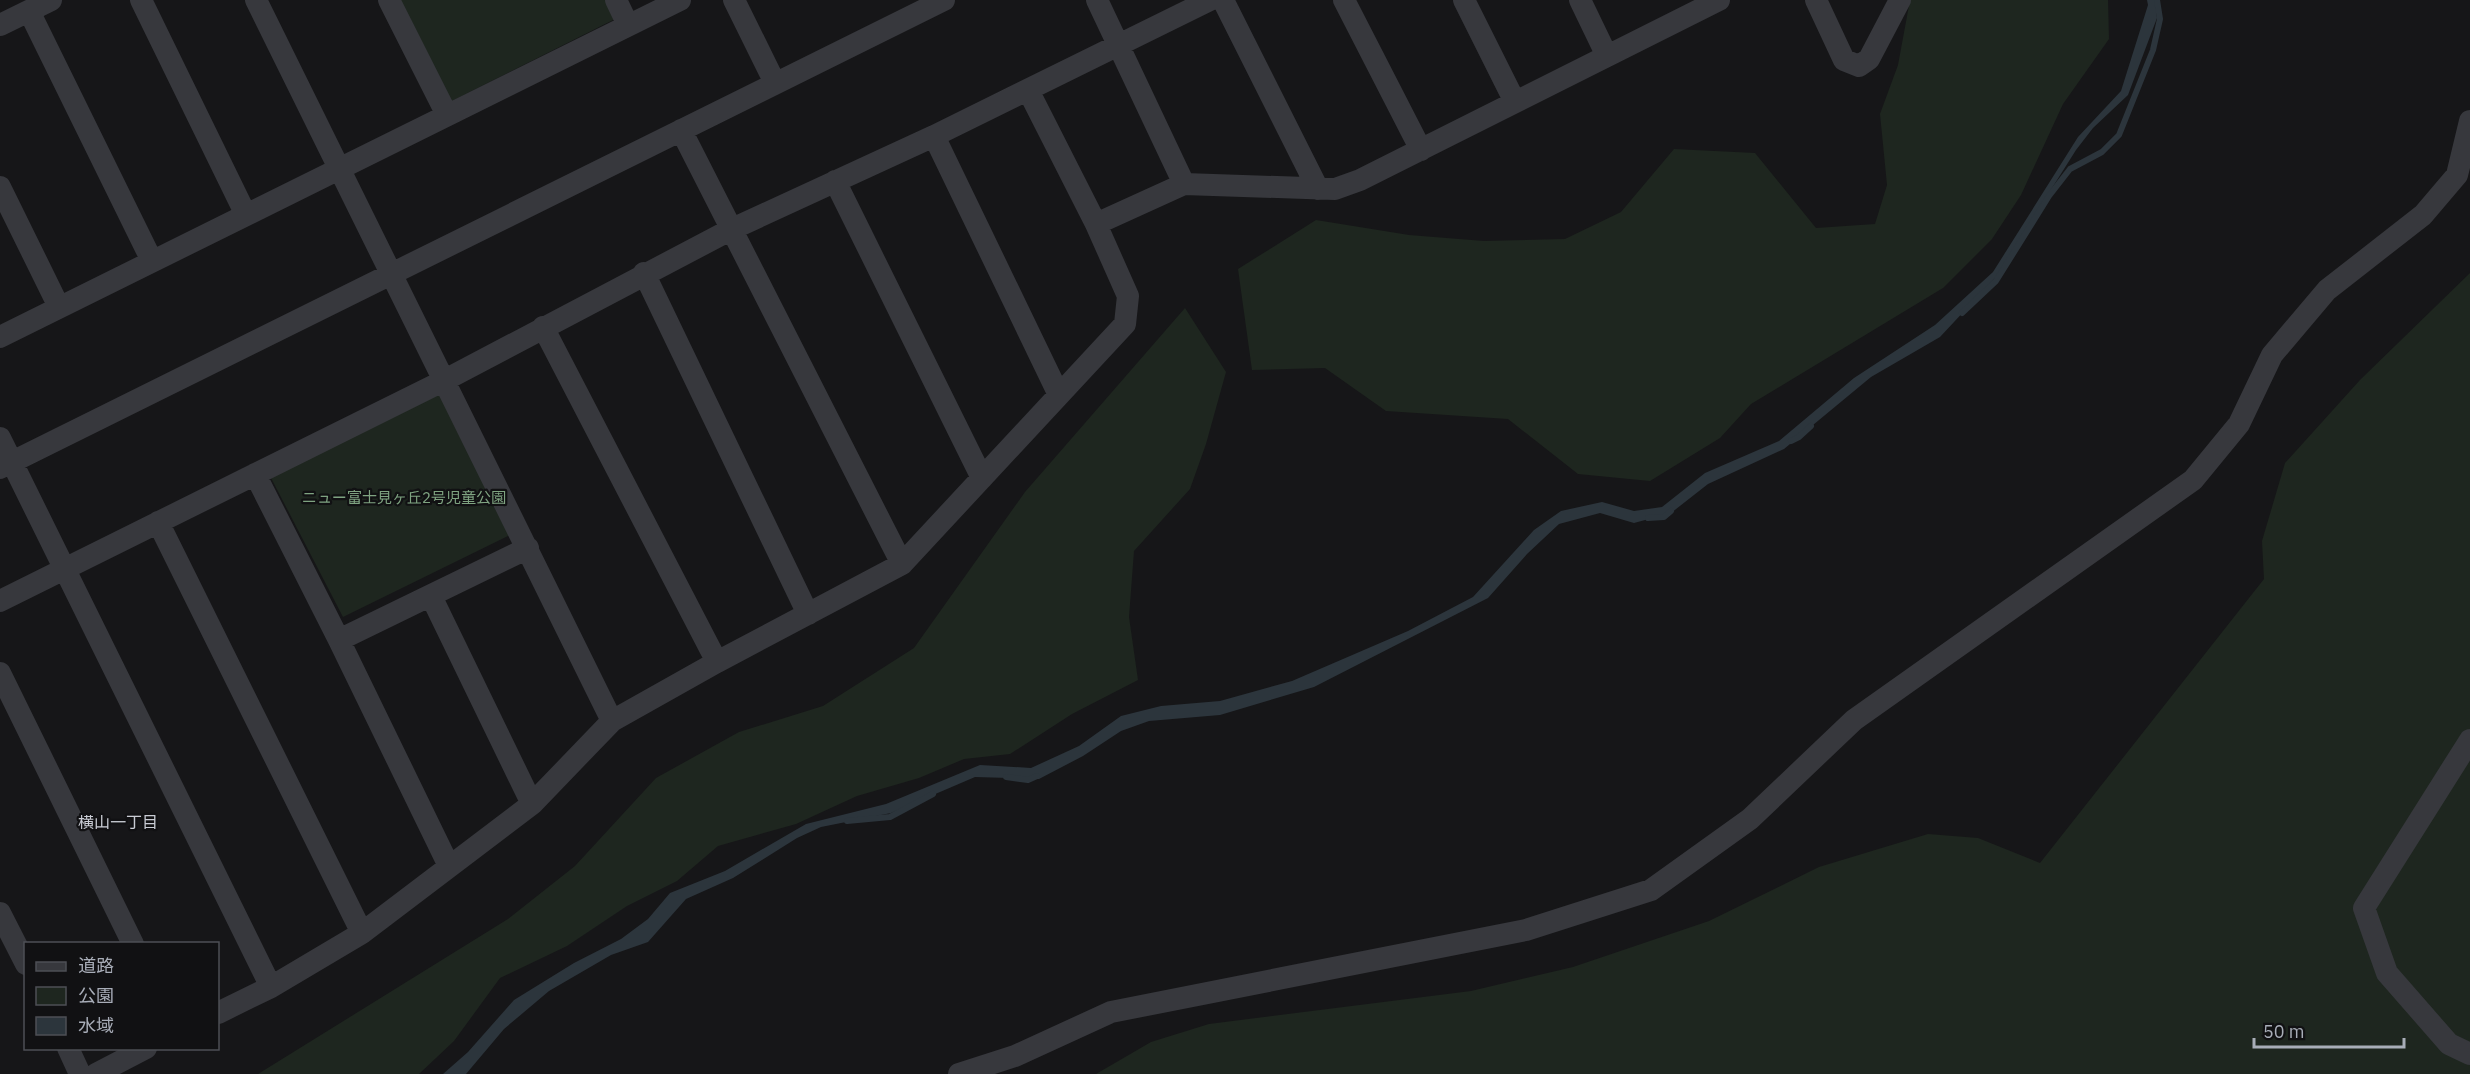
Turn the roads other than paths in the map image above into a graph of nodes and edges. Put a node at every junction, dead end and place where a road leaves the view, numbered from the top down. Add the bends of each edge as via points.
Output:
1 (51, 0) edge
2 (141, 0) edge
3 (256, 0) edge
4 (389, 0) edge
5 (615, 0) edge
6 (680, 0) edge
7 (734, 0) edge
8 (944, 0) edge
9 (1097, 0) edge
10 (1210, 0) edge
11 (1223, 0) edge
12 (1344, 0) edge
13 (1464, 0) edge
14 (1580, 0) edge
15 (1816, 0) edge
16 (1900, 0) edge
17 (1710, 2) edge
18 (29, 11) junction
19 (0, 25) edge
20 (628, 25) junction
21 (1119, 45) junction
22 (1607, 56) junction
23 (775, 83) junction
24 (1028, 90) junction
25 (1515, 102) junction
26 (447, 115) junction
27 (2470, 121) edge
28 (681, 130) junction
29 (934, 136) junction
30 (1421, 150) junction
31 (340, 168) junction
32 (835, 181) junction
33 (1184, 184) junction
34 (0, 187) edge
35 (1318, 189) junction
36 (246, 214) junction
37 (1096, 224) junction
38 (730, 230) junction
39 (152, 261) junction
40 (644, 273) junction
41 (391, 274) junction
42 (59, 307) junction
43 (543, 327) junction
44 (0, 337) edge
45 (444, 380) junction
46 (1059, 395) junction
47 (0, 438) edge
48 (6, 465) edge
49 (255, 474) junction
50 (982, 478) junction
51 (158, 522) junction
52 (528, 548) junction
53 (902, 564) junction
54 (64, 568) junction
55 (431, 596) junction
56 (0, 601) edge
57 (808, 614) junction
58 (339, 640) junction
59 (717, 662) junction
60 (0, 673) edge
61 (612, 721) junction
62 (2470, 740) edge
63 (532, 804) junction
64 (449, 866) junction
65 (0, 913) edge
66 (362, 933) junction
67 (132, 942) edge
68 (24, 960) edge
69 (271, 987) junction
70 (219, 1013) edge
71 (69, 1050) edge
72 (142, 1050) edge
73 (2470, 1054) edge
74 (80, 1074) edge
75 (96, 1074) edge
76 (959, 1074) edge

1 - 18 street
2 - 36 street
3 - 31 street
4 - 26 street
5 - 20 street
6 - 20 street
7 - 23 street
8 - 23 street
9 - 21 street
10 - 21 street
11 - 35 street
12 - 30 street
13 - 25 street
14 - 22 street
15 - 16 street via 1844,60 1859,66 1869,59
17 - 22 street
18 - 19 street
18 - 39 street
20 - 26 street
21 - 24 street
21 - 33 street
22 - 25 street
23 - 28 street
24 - 29 street
24 - 37 street
25 - 30 street
26 - 31 street
27 - 76 street via 2457,174 2423,215 2327,290 2272,355 2239,424 2193,480 1854,720 1750,819 1651,890 1526,930 1111,1012 1015,1056
28 - 38 street
28 - 41 street
29 - 32 street
29 - 46 street
30 - 35 street via 1360,180 1335,189
31 - 36 street
31 - 41 street
32 - 38 street
32 - 50 street
33 - 35 street
33 - 37 street
34 - 42 street
36 - 39 street
37 - 46 street via 1128,296 1125,324
38 - 40 street
38 - 53 street
39 - 42 street
40 - 43 street
40 - 57 street
41 - 45 street
41 - 48 street
42 - 44 street
43 - 45 street
43 - 59 street
45 - 49 street
45 - 52 street
46 - 50 street
47 - 48 street
48 - 54 street
49 - 51 street
49 - 58 street
50 - 53 street
51 - 54 street
51 - 66 street
52 - 55 street
52 - 61 street
53 - 57 street
54 - 56 street
54 - 69 street
55 - 58 street
55 - 63 street
57 - 59 street
58 - 64 street
59 - 61 street
60 - 67 street
61 - 63 street
62 - 73 street via 2364,908 2387,973 2449,1044
63 - 64 street
64 - 66 street
65 - 68 street
66 - 69 street
69 - 70 street
71 - 74 street
72 - 75 street

